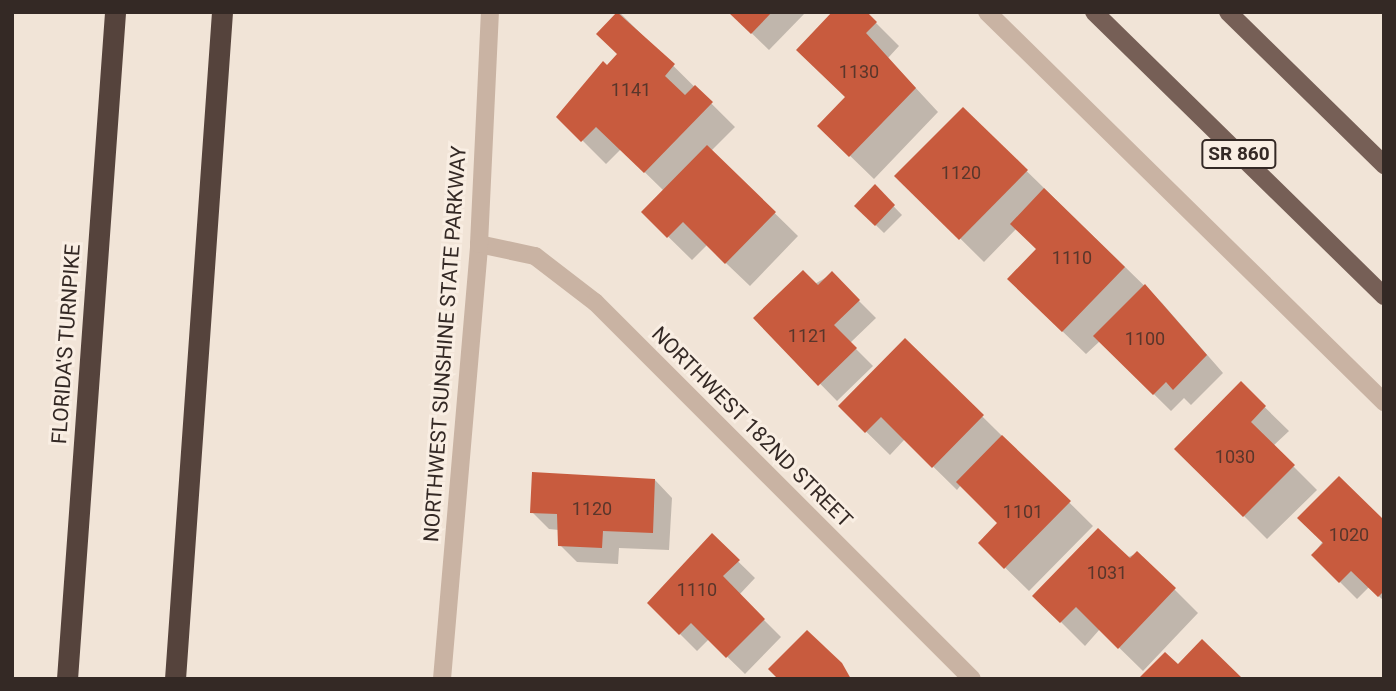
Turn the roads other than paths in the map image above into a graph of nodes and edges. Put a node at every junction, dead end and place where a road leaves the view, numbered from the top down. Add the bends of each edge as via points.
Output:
1 (115, 12) edge
2 (222, 12) edge
3 (490, 12) edge
4 (987, 12) edge
5 (1094, 12) edge
6 (1228, 12) edge
7 (1384, 165) edge
8 (479, 244) junction
9 (1384, 296) edge
10 (1384, 402) edge
11 (67, 679) edge
12 (175, 679) edge
13 (442, 679) edge
14 (972, 679) edge

1 - 11 highway, FLORIDA'S TURNPIKE
2 - 12 highway
3 - 8 street, NORTHWEST SUNSHINE STATE PARKWAY
4 - 10 street
5 - 9 main road, SR 860
6 - 7 main road
8 - 13 street, NORTHWEST SUNSHINE STATE PARKWAY
8 - 14 street, NORTHWEST 182ND STREET via 535,256 595,302

